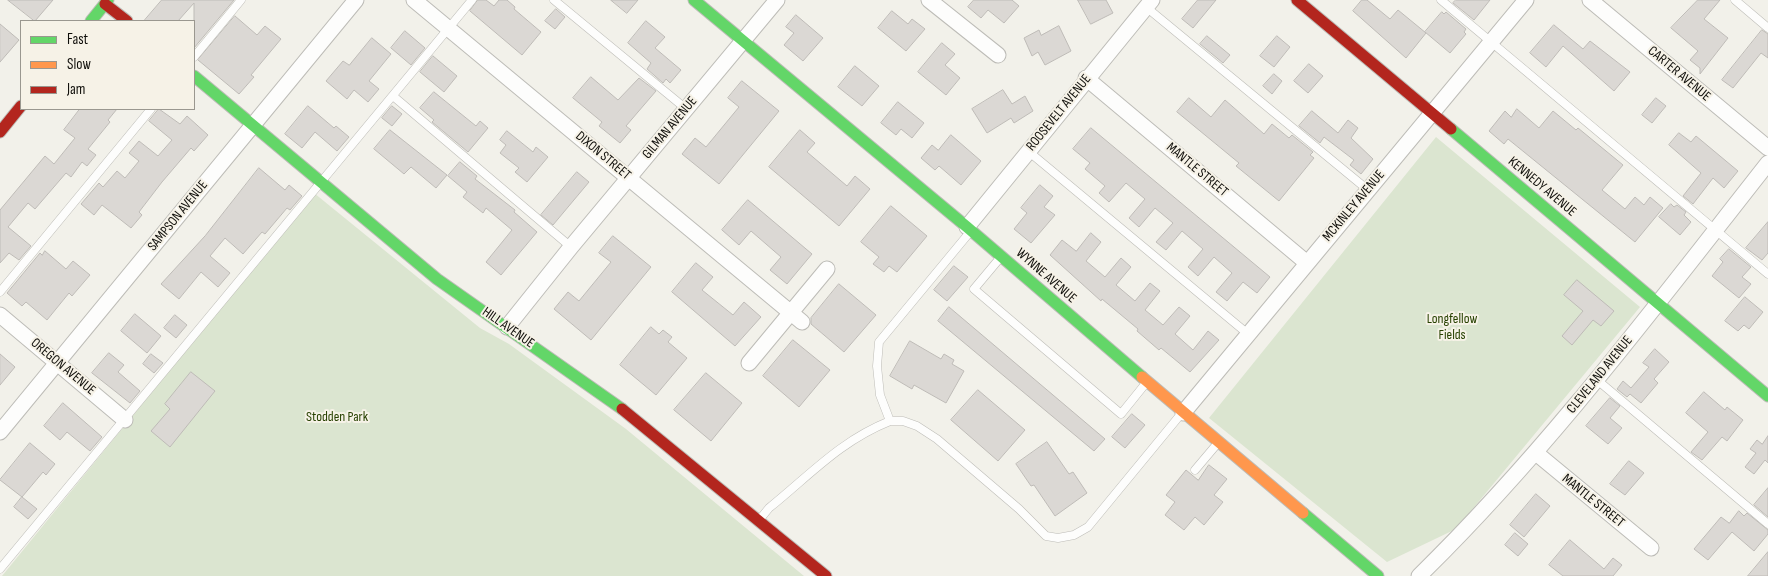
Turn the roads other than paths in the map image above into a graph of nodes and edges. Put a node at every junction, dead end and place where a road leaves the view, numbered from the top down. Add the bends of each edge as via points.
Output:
1 (241, 0) edge
2 (356, 0) edge
3 (414, 0) edge
4 (472, 0) edge
5 (554, 0) edge
6 (694, 0) edge
7 (777, 0) edge
8 (929, 0) edge
9 (1297, 0) edge
10 (1441, 0) edge
11 (1526, 0) edge
12 (1590, 0) edge
13 (1735, 0) edge
14 (105, 1) edge
15 (1149, 4) edge
16 (92, 20) edge
17 (126, 20) edge
18 (1768, 28) edge
19 (449, 29) junction
20 (743, 41) junction
21 (1491, 42) junction
22 (998, 55) dead end
23 (195, 56) edge
24 (195, 77) edge
25 (1086, 78) junction
26 (393, 96) junction
27 (20, 107) edge
28 (685, 108) junction
29 (150, 110) edge
30 (1431, 114) junction
31 (252, 124) junction
32 (0, 132) edge
33 (1768, 148) edge
34 (1028, 151) junction
35 (1768, 163) edge
36 (629, 178) junction
37 (322, 181) junction
38 (1368, 190) junction
39 (969, 229) junction
40 (1716, 230) junction
41 (571, 247) junction
42 (1001, 257) junction
43 (1307, 263) junction
44 (828, 269) dead end
45 (1768, 274) edge
46 (0, 292) edge
47 (1658, 303) junction
48 (0, 315) edge
49 (797, 318) junction
50 (507, 327) junction
51 (1248, 334) junction
52 (58, 363) junction
53 (749, 363) dead end
54 (1596, 379) junction
55 (1147, 382) junction
56 (1768, 396) edge
57 (1183, 413) junction
58 (125, 420) junction
59 (890, 421) junction
60 (0, 432) edge
61 (1218, 442) junction
62 (1536, 453) junction
63 (1195, 470) dead end
64 (758, 520) junction
65 (1768, 524) edge
66 (1651, 548) dead end
67 (0, 568) edge
68 (826, 576) edge
69 (1378, 576) edge
70 (1419, 576) edge

1 - 23 lane
2 - 31 street, SAMPSON AVENUE
3 - 19 street, DIXON STREET
4 - 19 lane
5 - 28 lane
6 - 20 street, WYNNE AVENUE
7 - 20 street, GILMAN AVENUE
8 - 22 street
9 - 30 street, KENNEDY AVENUE
10 - 21 lane
11 - 21 street, MCKINLEY AVENUE
12 - 33 street, CARTER AVENUE
13 - 18 lane
14 - 16 street
14 - 17 street
15 - 25 street, ROOSEVELT AVENUE
15 - 38 lane
19 - 26 lane
19 - 36 street, DIXON STREET
20 - 28 street, GILMAN AVENUE
20 - 39 street, WYNNE AVENUE
21 - 30 street, MCKINLEY AVENUE
21 - 40 lane
24 - 31 street, HILL AVENUE
25 - 34 street, ROOSEVELT AVENUE
25 - 43 street, MANTLE STREET
26 - 37 lane
26 - 41 lane
27 - 32 street
28 - 36 street, GILMAN AVENUE
29 - 46 lane
30 - 38 street, MCKINLEY AVENUE
30 - 47 street, KENNEDY AVENUE
31 - 37 street, HILL AVENUE
31 - 52 street, SAMPSON AVENUE
34 - 39 street, ROOSEVELT AVENUE
34 - 51 lane
35 - 40 street, CLEVELAND AVENUE
36 - 41 street, GILMAN AVENUE
36 - 49 street, DIXON STREET
37 - 50 street, HILL AVENUE via 436,279
37 - 58 lane
38 - 43 street, MCKINLEY AVENUE
39 - 42 street, WYNNE AVENUE
39 - 59 lane via 879,342 876,366 880,396
40 - 45 lane
40 - 47 street, CLEVELAND AVENUE
41 - 50 street, GILMAN AVENUE
42 - 55 street, WYNNE AVENUE
42 - 55 lane via 974,289 981,295 1121,414
43 - 51 street, MCKINLEY AVENUE
44 - 49 street
47 - 54 street, CLEVELAND AVENUE
47 - 56 street, KENNEDY AVENUE
48 - 52 street, OREGON AVENUE
49 - 53 street
50 - 64 street, HILL AVENUE via 613,402
51 - 57 street, MCKINLEY AVENUE
52 - 58 street, OREGON AVENUE
52 - 60 street, SAMPSON AVENUE
54 - 62 street, CLEVELAND AVENUE
54 - 65 lane
55 - 57 street, WYNNE AVENUE
57 - 59 lane via 1088,527 1074,535 1058,538 1046,536 937,439 917,426
57 - 61 street, WYNNE AVENUE
58 - 67 lane
59 - 64 lane via 872,427 845,443
61 - 63 lane
61 - 69 street, WYNNE AVENUE
62 - 66 street, MANTLE STREET
62 - 70 street, CLEVELAND AVENUE via 1471,526
64 - 68 street, HILL AVENUE

